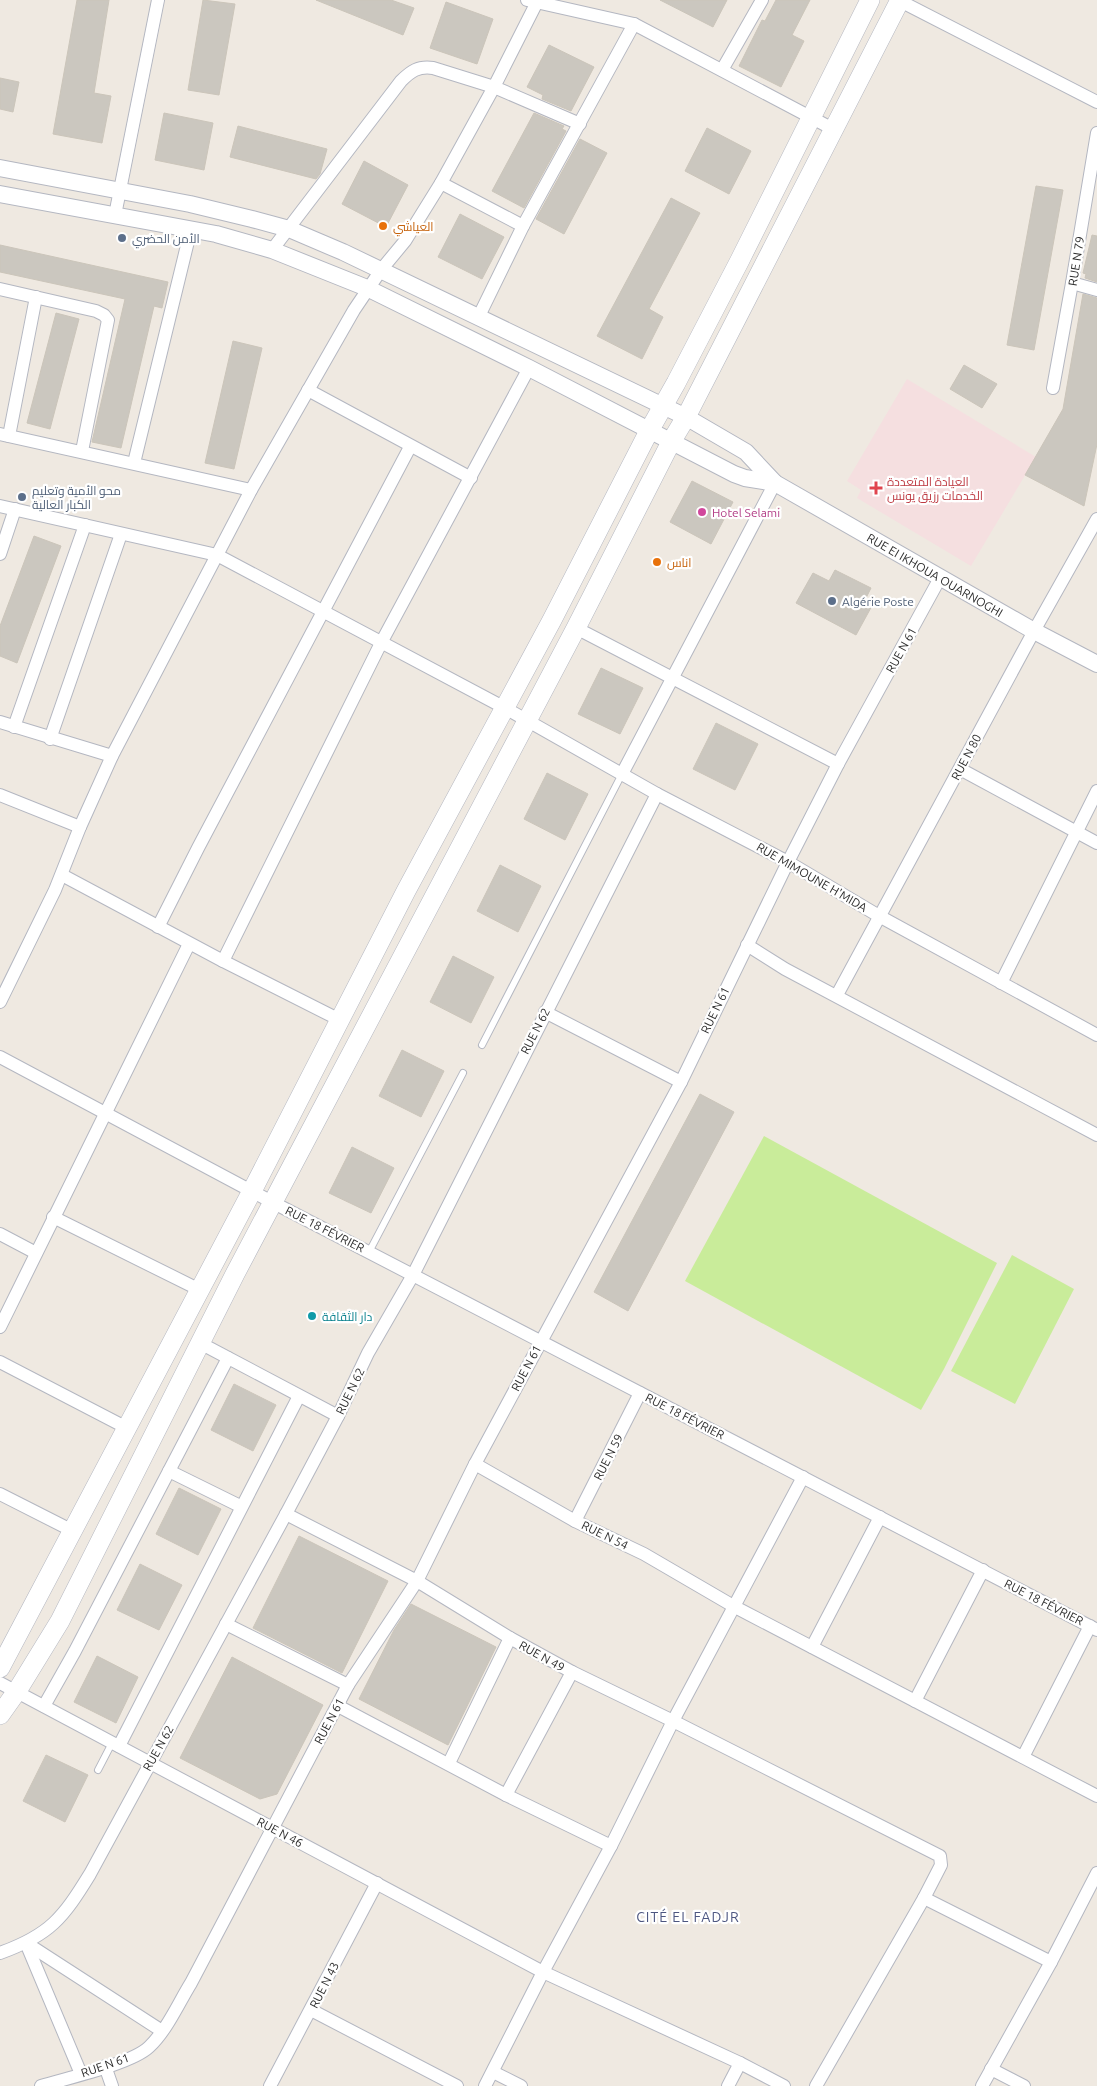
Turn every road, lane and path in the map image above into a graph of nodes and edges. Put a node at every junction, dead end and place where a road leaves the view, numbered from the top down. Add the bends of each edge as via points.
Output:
1 (158, 0) edge
2 (762, 0) edge
3 (870, 0) edge
4 (900, 0) edge
5 (534, 1) edge
6 (634, 24) junction
7 (722, 70) junction
8 (494, 87) junction
9 (1097, 102) edge
10 (811, 118) junction
11 (580, 124) junction
12 (833, 129) junction
13 (1097, 133) edge
14 (0, 168) edge
15 (441, 182) junction
16 (1092, 186) edge
17 (120, 192) junction
18 (0, 194) edge
19 (115, 216) junction
20 (523, 226) junction
21 (191, 229) junction
22 (289, 229) junction
23 (272, 250) junction
24 (740, 260) junction
25 (381, 270) junction
26 (760, 270) junction
27 (1072, 283) junction
28 (368, 288) junction
29 (0, 289) edge
30 (1097, 290) edge
31 (36, 297) junction
32 (478, 318) junction
33 (529, 368) junction
34 (1052, 388) dead end
35 (308, 390) junction
36 (662, 407) junction
37 (686, 417) junction
38 (649, 431) junction
39 (4, 435) edge
40 (671, 442) junction
41 (410, 447) junction
42 (82, 451) junction
43 (134, 463) junction
44 (471, 478) junction
45 (775, 483) junction
46 (251, 490) junction
47 (0, 506) edge
48 (14, 510) junction
49 (1097, 519) edge
50 (85, 525) junction
51 (121, 534) junction
52 (0, 554) edge
53 (217, 554) junction
54 (940, 578) junction
55 (322, 611) junction
56 (576, 628) junction
57 (1034, 631) junction
58 (381, 643) junction
59 (1097, 664) edge
60 (673, 679) junction
61 (505, 708) junction
62 (526, 721) junction
63 (0, 722) edge
64 (14, 727) junction
65 (50, 738) junction
66 (112, 756) junction
67 (838, 764) junction
68 (960, 769) junction
69 (622, 774) junction
70 (1097, 791) edge
71 (657, 794) junction
72 (0, 796) edge
73 (80, 827) junction
74 (1076, 831) junction
75 (1097, 843) edge
76 (788, 862) junction
77 (62, 876) junction
78 (879, 916) junction
79 (158, 927) junction
80 (189, 944) junction
81 (747, 944) junction
82 (223, 961) junction
83 (1001, 983) junction
84 (837, 995) junction
85 (0, 1002) edge
86 (545, 1012) junction
87 (340, 1020) junction
88 (1097, 1035) edge
89 (482, 1044) dead end
90 (0, 1057) edge
91 (463, 1073) dead end
92 (680, 1082) junction
93 (105, 1112) junction
94 (1097, 1135) edge
95 (252, 1191) junction
96 (272, 1202) junction
97 (53, 1217) junction
98 (0, 1234) edge
99 (369, 1252) junction
100 (36, 1253) junction
101 (413, 1275) junction
102 (200, 1290) junction
103 (0, 1327) edge
104 (540, 1341) junction
105 (200, 1344) junction
106 (228, 1358) junction
107 (0, 1362) edge
108 (640, 1393) junction
109 (298, 1396) junction
110 (338, 1416) junction
111 (127, 1428) junction
112 (475, 1464) junction
113 (169, 1471) junction
114 (803, 1477) junction
115 (0, 1494) edge
116 (240, 1506) junction
117 (286, 1514) junction
118 (880, 1517) junction
119 (575, 1521) junction
120 (73, 1530) junction
121 (983, 1570) junction
122 (417, 1581) junction
123 (735, 1606) junction
124 (226, 1624) junction
125 (1093, 1628) edge
126 (510, 1638) junction
127 (812, 1647) junction
128 (0, 1668) edge
129 (572, 1672) junction
130 (0, 1683) edge
131 (348, 1685) junction
132 (17, 1691) junction
133 (915, 1700) junction
134 (44, 1706) junction
135 (338, 1706) junction
136 (0, 1715) edge
137 (673, 1721) junction
138 (115, 1744) junction
139 (1023, 1757) junction
140 (150, 1762) junction
141 (449, 1763) junction
142 (98, 1770) dead end
143 (506, 1795) junction
144 (1097, 1796) edge
145 (273, 1828) junction
146 (611, 1846) junction
147 (1097, 1873) edge
148 (377, 1883) junction
149 (924, 1898) junction
150 (26, 1943) junction
151 (0, 1953) edge
152 (1051, 1962) junction
153 (543, 1972) junction
154 (311, 2010) junction
155 (162, 2031) junction
156 (740, 2063) junction
157 (105, 2066) junction
158 (991, 2069) junction
159 (493, 2072) junction
160 (82, 2074) junction
161 (113, 2085) edge
162 (41, 2086) edge
163 (270, 2086) edge
164 (458, 2086) edge
165 (485, 2086) edge
166 (521, 2086) edge
167 (728, 2086) edge
168 (784, 2086) edge
169 (816, 2086) edge
170 (982, 2086) edge
171 (1024, 2086) edge

1 - 17 street
2 - 7 street
3 - 10 main road
4 - 9 street
4 - 12 main road
5 - 6 street
5 - 8 street
6 - 7 street
6 - 11 street
7 - 10 street
8 - 11 street
8 - 15 street
8 - 22 street via 425,67 409,73
10 - 12 street
10 - 24 main road
11 - 20 street
12 - 26 main road
13 - 16 street, RUE N 79
14 - 17 street
15 - 20 street
15 - 25 street via 405,240
16 - 27 street, RUE N 79
17 - 19 street
17 - 22 street via 190,204
18 - 19 street
19 - 21 street
20 - 32 street
21 - 23 street
21 - 43 street
22 - 23 street
22 - 25 street
23 - 28 street
24 - 26 main road
24 - 36 main road
25 - 28 street
25 - 32 street
26 - 37 main road
27 - 30 street
27 - 34 street, RUE N 79
28 - 33 street
28 - 35 street
29 - 31 street
31 - 39 street
31 - 42 street via 96,311 108,320
32 - 36 street
33 - 38 street
33 - 44 street
35 - 41 street
35 - 46 street
36 - 37 street
36 - 38 main road
37 - 40 main road
37 - 45 street via 746,452
38 - 40 street
38 - 61 main road
39 - 42 street
40 - 45 street via 734,474
40 - 56 main road
41 - 44 street
41 - 55 street
42 - 43 street
43 - 46 street
44 - 58 street
45 - 54 street, RUE EI IKHOUA OUARNOGHI
45 - 60 street
46 - 53 street
47 - 48 street, RUE MIMOUNE H'MIDA
48 - 50 street, RUE MIMOUNE H'MIDA
48 - 52 street
49 - 57 street, RUE N 80
50 - 51 street, RUE MIMOUNE H'MIDA
50 - 64 street
51 - 53 street, RUE MIMOUNE H'MIDA
51 - 65 street
53 - 55 street, RUE MIMOUNE H'MIDA
53 - 66 street
54 - 57 street, RUE EI IKHOUA OUARNOGHI
54 - 67 street, RUE N 61
55 - 58 street, RUE MIMOUNE H'MIDA
55 - 79 street
56 - 60 street
56 - 62 main road
57 - 59 street, RUE EI IKHOUA OUARNOGHI
57 - 68 street, RUE N 80
58 - 61 street, RUE MIMOUNE H'MIDA
58 - 82 street
60 - 67 street
60 - 69 street
61 - 62 street, RUE MIMOUNE H'MIDA
61 - 87 main road
62 - 69 street, RUE MIMOUNE H'MIDA
62 - 96 main road
63 - 64 street
64 - 65 street
65 - 66 street
66 - 73 street
67 - 76 street, RUE N 61
68 - 74 street
68 - 78 street, RUE N 80
69 - 71 street, RUE MIMOUNE H'MIDA
69 - 89 lane
70 - 74 street
71 - 76 street, RUE MIMOUNE H'MIDA
71 - 86 street, RUE N 62
72 - 73 street
73 - 77 street
74 - 75 street
74 - 83 street
76 - 78 street, RUE MIMOUNE H'MIDA
76 - 81 street, RUE N 61
77 - 79 street
77 - 85 street
78 - 83 street, RUE MIMOUNE H'MIDA
78 - 84 street, RUE N 80
79 - 80 street
80 - 82 street
80 - 93 street
81 - 84 street via 785,969
81 - 92 street, RUE N 61
82 - 87 street
83 - 88 street, RUE MIMOUNE H'MIDA
84 - 94 street
86 - 92 street
86 - 101 street, RUE N 62
87 - 95 main road
90 - 93 street, RUE 18 FÉVRIER
91 - 99 lane
92 - 104 street, RUE N 61
93 - 95 street, RUE 18 FÉVRIER
93 - 97 street
95 - 96 street, RUE 18 FÉVRIER
95 - 102 main road
96 - 99 street, RUE 18 FÉVRIER
96 - 105 main road
97 - 100 street
97 - 102 street
98 - 100 street
99 - 101 street, RUE 18 FÉVRIER
100 - 103 street
101 - 104 street, RUE 18 FÉVRIER
101 - 110 street, RUE N 62 via 368,1353
102 - 111 main road
104 - 108 street, RUE 18 FÉVRIER
104 - 112 street, RUE N 61
105 - 106 street
105 - 132 main road via 60,1620
106 - 109 street
106 - 113 street
107 - 111 street
108 - 114 street, RUE 18 FÉVRIER
108 - 119 street, RUE N 59
109 - 110 street
109 - 116 street
110 - 117 street, RUE N 62
111 - 120 main road
112 - 119 street, RUE N 54
112 - 122 street, RUE N 61
113 - 116 street
113 - 134 street
114 - 118 street, RUE 18 FÉVRIER
114 - 123 street
115 - 120 street
116 - 138 street
117 - 122 street, RUE N 49
117 - 124 street, RUE N 62
118 - 121 street, RUE 18 FÉVRIER
118 - 127 street
119 - 123 street, RUE N 54 via 644,1554
120 - 128 main road
121 - 125 street, RUE 18 FÉVRIER
121 - 133 street
122 - 126 street, RUE N 49
122 - 131 street, RUE N 61
123 - 127 street, RUE N 54
123 - 137 street
124 - 131 street
124 - 140 street, RUE N 62
125 - 139 street
126 - 129 street, RUE N 49
126 - 141 street
127 - 133 street, RUE N 54
129 - 137 street, RUE N 49
129 - 143 street
130 - 132 street, RUE N 46
131 - 135 street, RUE N 61
132 - 134 street, RUE N 46
132 - 136 main road
133 - 139 street, RUE N 54
134 - 138 street, RUE N 46
135 - 141 street
135 - 145 street, RUE N 61
137 - 146 street
137 - 149 street, RUE N 49 via 937,1853 941,1865
138 - 140 street, RUE N 46
138 - 142 lane
139 - 144 street, RUE N 54
140 - 145 street, RUE N 46
140 - 150 street, RUE N 62 via 72,1904 48,1930
141 - 143 street
143 - 146 street
145 - 148 street, RUE N 46
145 - 155 street, RUE N 61
146 - 153 street
147 - 152 street
148 - 153 street, RUE N 46
148 - 154 street, RUE N 43
149 - 152 street
149 - 169 street, RUE N 49
150 - 151 street, RUE N 62
150 - 155 street
150 - 160 street
152 - 158 street
153 - 156 street, RUE N 46
153 - 159 street
154 - 163 street, RUE N 43
154 - 164 street
155 - 157 street, RUE N 61 via 148,2048 126,2060
156 - 167 street
156 - 168 street, RUE N 46
157 - 160 street, RUE N 61
157 - 161 street
158 - 170 street
158 - 171 street
159 - 165 street
159 - 166 street
160 - 162 street, RUE N 61

